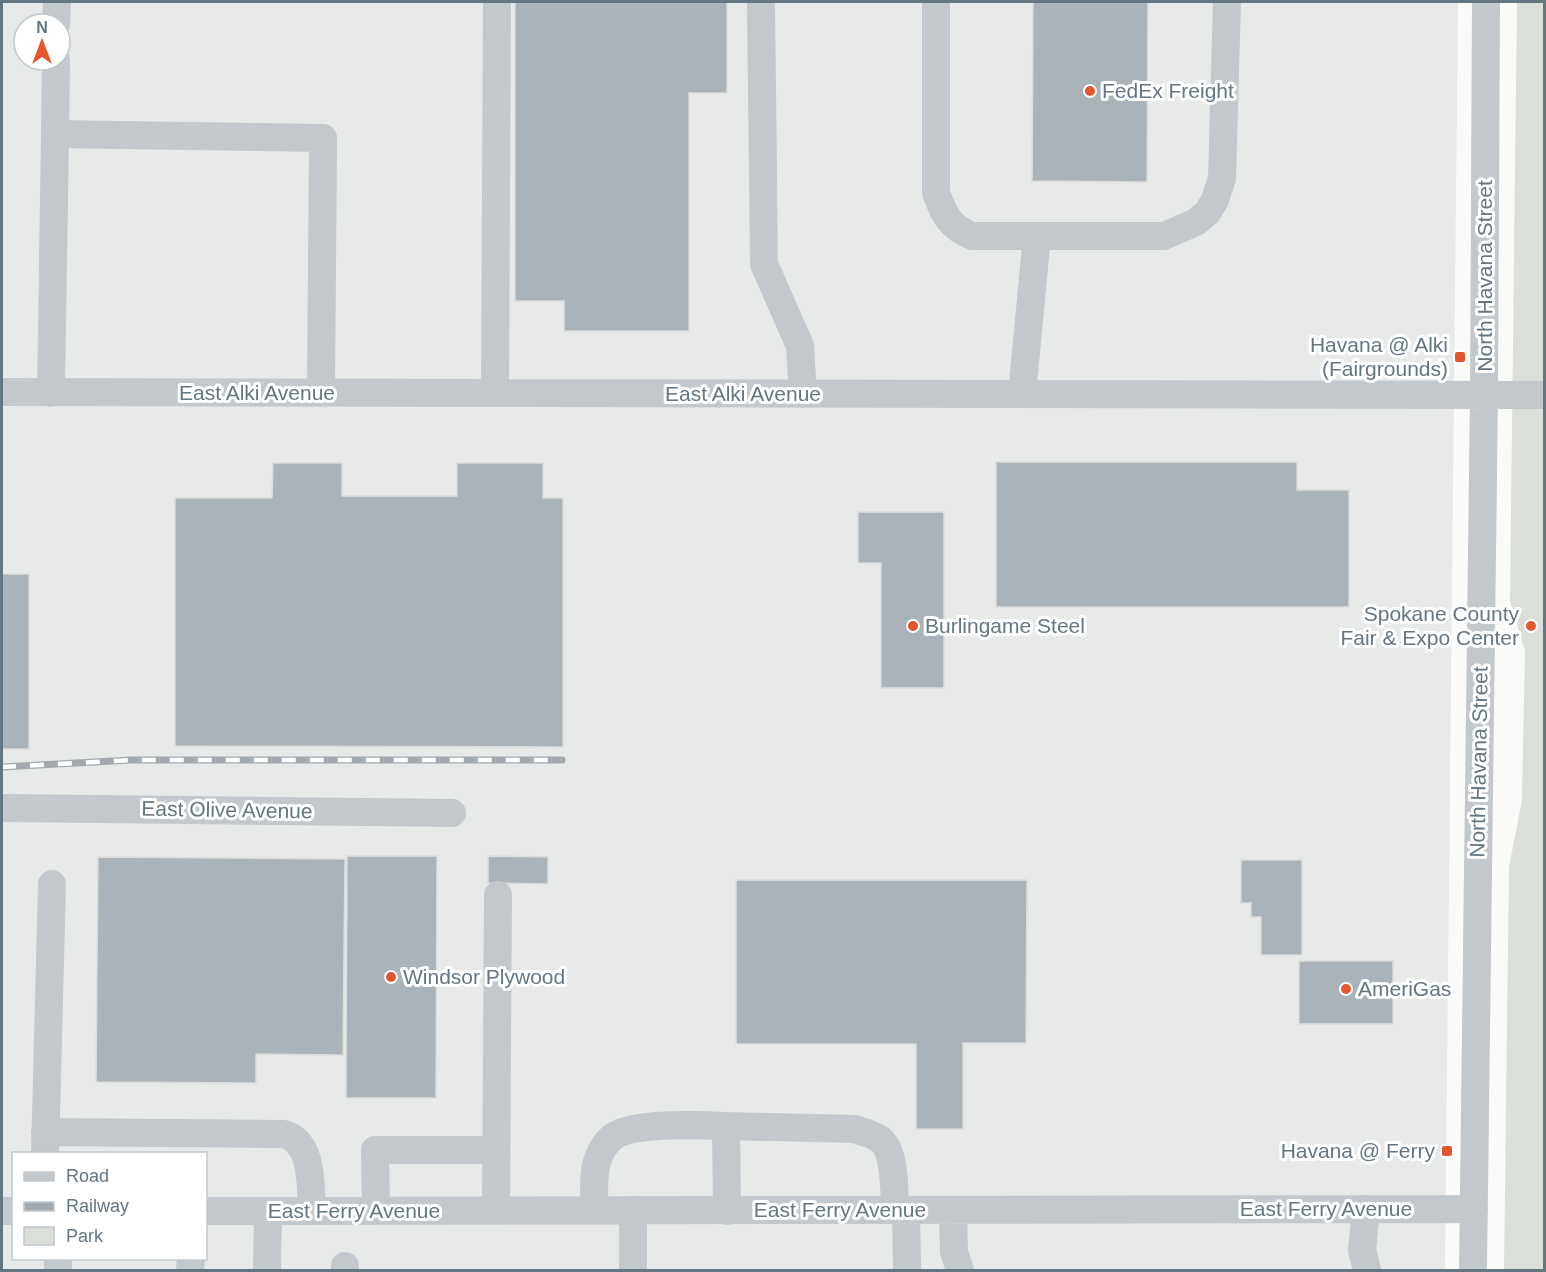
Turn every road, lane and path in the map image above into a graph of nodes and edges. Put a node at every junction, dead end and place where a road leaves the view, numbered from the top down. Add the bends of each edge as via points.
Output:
1 (497, 2) edge
2 (761, 2) edge
3 (936, 2) edge
4 (1227, 2) edge
5 (1486, 2) edge
6 (56, 72) edge
7 (55, 134) junction
8 (1037, 236) junction
9 (2, 392) edge
10 (51, 393) junction
11 (321, 393) junction
12 (495, 393) junction
13 (803, 394) junction
14 (1022, 394) junction
15 (1484, 394) junction
16 (1545, 395) edge
17 (2, 808) edge
18 (452, 813) dead end
19 (52, 884) dead end
20 (498, 896) dead end
21 (726, 1126) junction
22 (45, 1143) edge
23 (496, 1150) junction
24 (1366, 1209) junction
25 (1474, 1209) junction
26 (376, 1210) junction
27 (496, 1210) junction
28 (594, 1210) junction
29 (633, 1210) junction
30 (901, 1210) junction
31 (953, 1210) junction
32 (207, 1211) edge
33 (268, 1211) junction
34 (312, 1211) junction
35 (728, 1211) junction
36 (267, 1270) edge
37 (633, 1270) edge
38 (907, 1270) edge
39 (960, 1270) edge
40 (1366, 1270) edge
41 (1473, 1270) edge

1 - 12 street
2 - 13 street via 764,264 800,346
3 - 8 street via 936,193 943,210 959,231 972,236
4 - 8 street via 1222,178 1207,213 1164,236
5 - 15 street, North Havana Street
6 - 7 street
7 - 10 street
7 - 11 street via 323,138
8 - 14 street
9 - 10 street, East Alki Avenue
10 - 11 street, East Alki Avenue
11 - 12 street, East Alki Avenue
12 - 13 street, East Alki Avenue
13 - 14 street, East Alki Avenue
14 - 15 street, East Alki Avenue
15 - 16 street, East Alki Avenue
15 - 25 street, North Havana Street
17 - 18 street, East Olive Avenue
19 - 22 street
20 - 23 street
21 - 28 street via 687,1124 616,1135 597,1160
21 - 30 street via 854,1129 870,1134 887,1149
21 - 35 street
22 - 34 street via 284,1134 301,1146 307,1160
23 - 26 street via 375,1150
23 - 27 street
24 - 25 street, East Ferry Avenue
24 - 31 street, East Ferry Avenue
24 - 40 street via 1362,1250
25 - 41 street, North Havana Street
26 - 27 street, East Ferry Avenue
26 - 34 street, East Ferry Avenue
27 - 28 street, East Ferry Avenue
28 - 29 street, East Ferry Avenue
29 - 35 street, East Ferry Avenue
29 - 37 street
30 - 31 street, East Ferry Avenue
30 - 35 street, East Ferry Avenue
30 - 38 street
31 - 39 street via 954,1252
32 - 33 street, East Ferry Avenue
33 - 34 street, East Ferry Avenue
33 - 36 street

